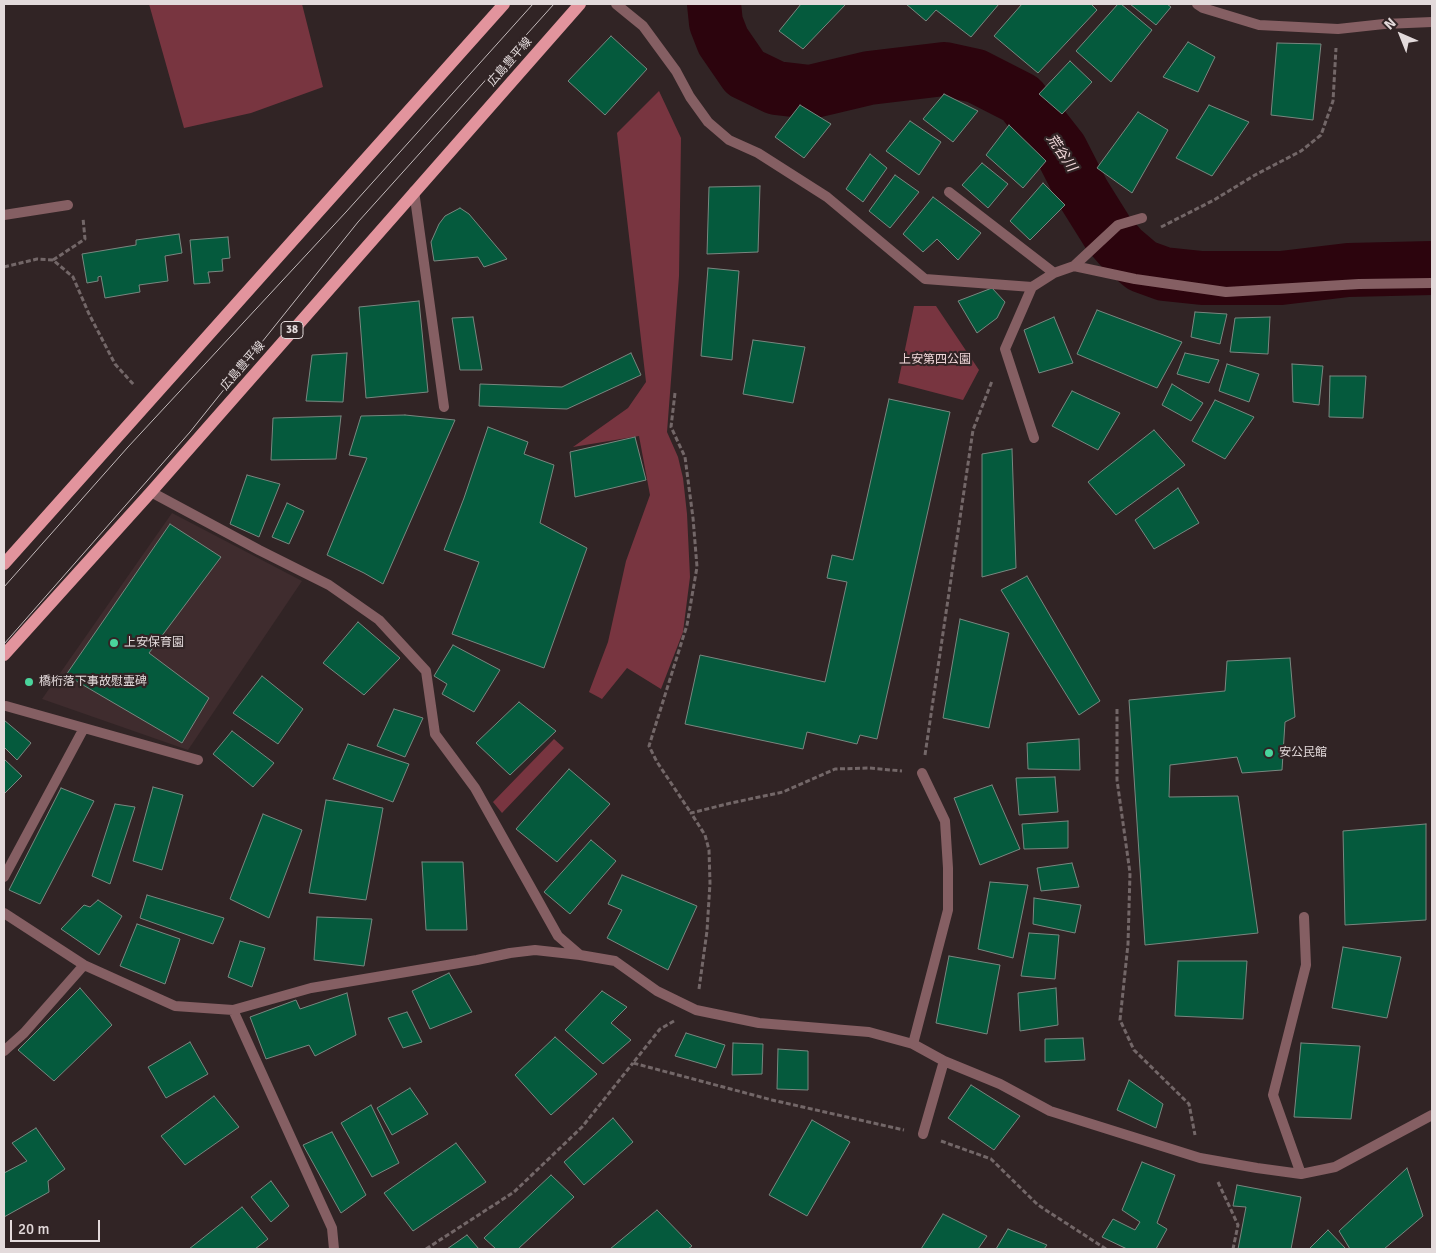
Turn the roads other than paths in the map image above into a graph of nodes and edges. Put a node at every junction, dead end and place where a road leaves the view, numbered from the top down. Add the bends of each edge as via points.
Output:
1 (504, 4) edge
2 (580, 4) edge
3 (616, 4) edge
4 (1197, 4) edge
5 (1432, 22) edge
6 (414, 191) junction
7 (948, 192) dead end
8 (68, 205) road end
9 (4, 215) edge
10 (1142, 218) road end
11 (1074, 266) junction
12 (1054, 273) junction
13 (1432, 283) edge
14 (1032, 287) junction
15 (444, 408) dead end
16 (1034, 438) dead end
17 (151, 492) junction
18 (4, 564) edge
19 (4, 655) edge
20 (6, 706) dead end
21 (84, 728) junction
22 (198, 760) dead end
23 (922, 773) road end
24 (4, 877) edge
25 (4, 913) edge
26 (1304, 917) dead end
27 (580, 954) junction
28 (84, 965) junction
29 (234, 1010) junction
30 (913, 1044) junction
31 (4, 1051) edge
32 (944, 1061) junction
33 (1432, 1115) edge
34 (923, 1134) road end
35 (1301, 1174) junction
36 (334, 1249) edge

1 - 18 main road
2 - 6 main road, 広島豊平線 / 38
3 - 14 street via 642,26 676,71 708,122 729,140 758,152 827,196 925,279
4 - 5 street via 1260,25 1338,29
6 - 15 street
6 - 17 main road, 広島豊平線 / 38
7 - 12 street
8 - 9 street
10 - 11 street via 1118,225
11 - 12 street
11 - 13 street via 1226,292
12 - 14 street
14 - 16 street via 1005,349
17 - 19 main road, 広島豊平線 / 38
17 - 27 street via 329,585 379,620 426,671 435,734 475,788 558,936
20 - 21 street
21 - 22 street
21 - 24 street
23 - 30 street via 945,821 948,910
25 - 28 street
26 - 35 street via 1306,965 1273,1095
27 - 29 street via 535,950 510,953 310,988
27 - 30 street via 615,961 657,992 696,1010 759,1023 869,1032
28 - 29 street via 175,1006
28 - 31 street
29 - 36 street via 332,1228
30 - 32 street
32 - 34 street
32 - 35 street via 1000,1084 1050,1111 1200,1158
33 - 35 street via 1335,1166

